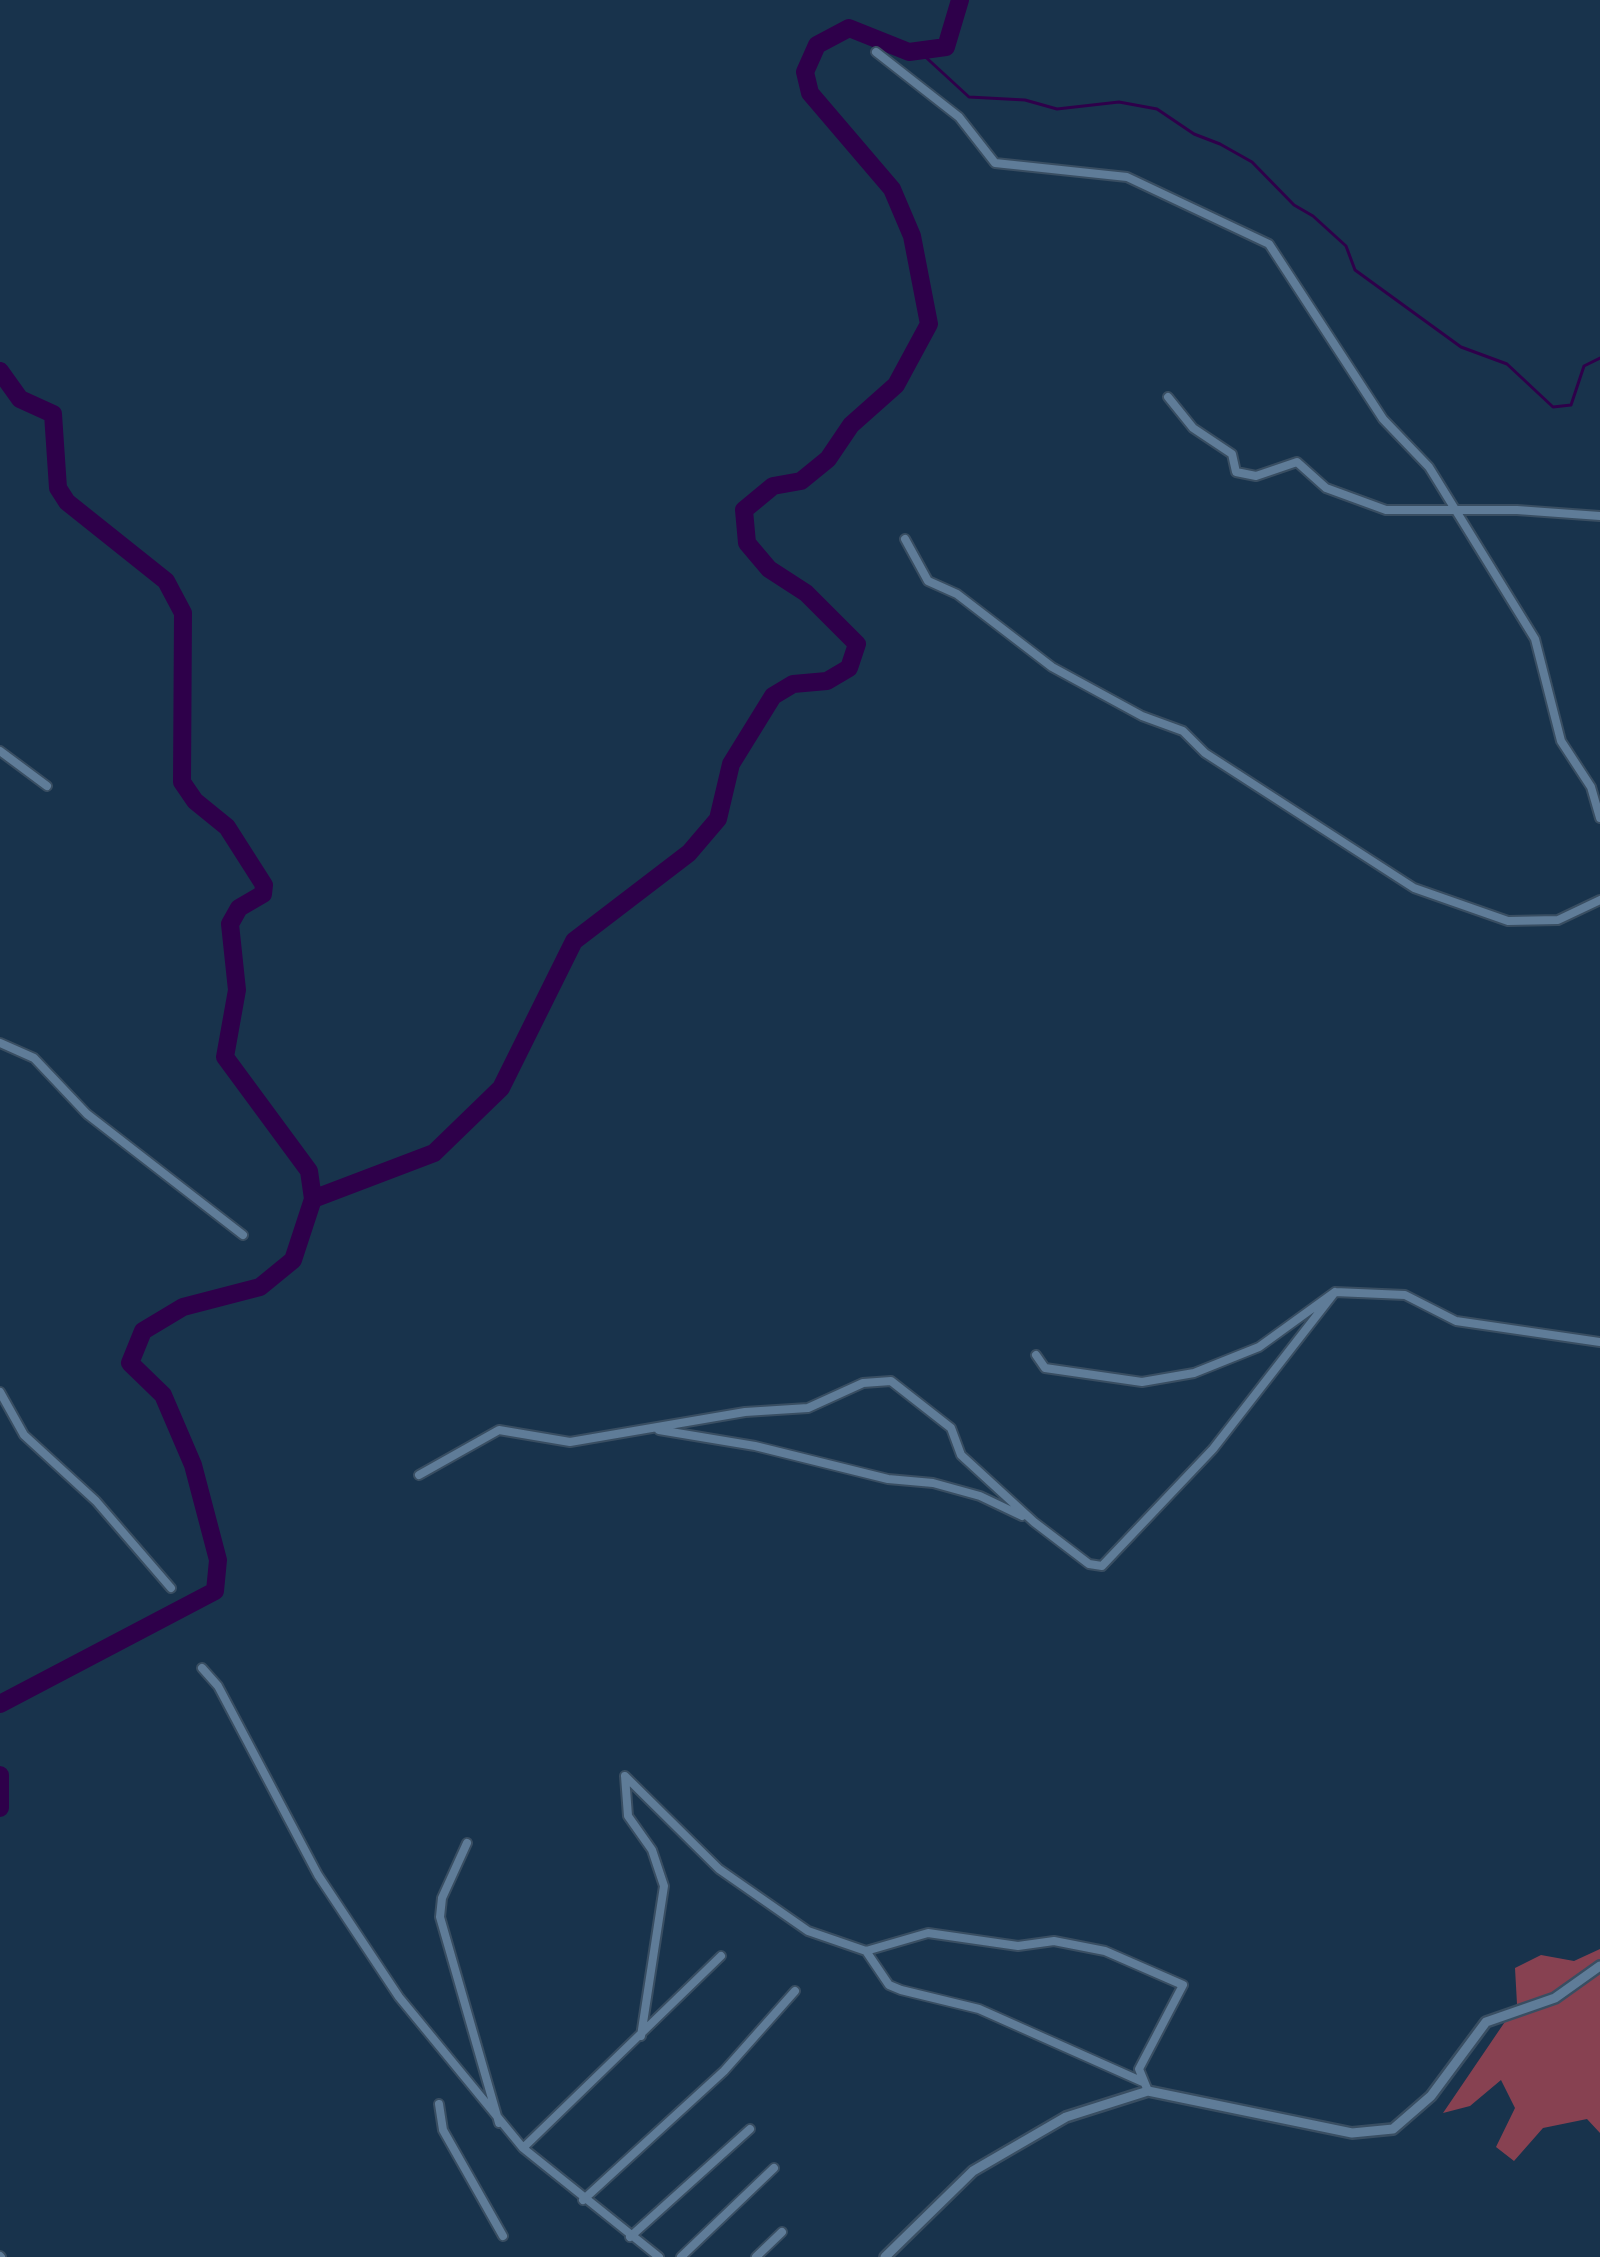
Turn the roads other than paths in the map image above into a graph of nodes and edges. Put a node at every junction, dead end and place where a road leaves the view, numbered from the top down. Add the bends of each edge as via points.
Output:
1 (876, 52) dead end
2 (1168, 397) dead end
3 (1455, 511) junction
4 (1600, 516) edge
5 (905, 539) dead end
6 (0, 751) edge
7 (47, 786) dead end
8 (1600, 818) edge
9 (1600, 900) edge
10 (0, 1043) edge
11 (243, 1235) dead end
12 (1335, 1292) junction
13 (1600, 1342) edge
14 (1036, 1355) dead end
15 (0, 1392) edge
16 (654, 1429) junction
17 (419, 1475) dead end
18 (1034, 1522) junction
19 (171, 1588) dead end
20 (202, 1667) dead end
21 (467, 1843) dead end
22 (866, 1951) junction
23 (721, 1956) dead end
24 (1600, 1966) edge
25 (795, 1990) dead end
26 (641, 2036) junction
27 (1146, 2087) junction
28 (439, 2104) dead end
29 (500, 2124) junction
30 (750, 2129) dead end
31 (523, 2148) junction
32 (773, 2168) dead end
33 (582, 2200) junction
34 (782, 2232) dead end
35 (503, 2236) dead end
36 (630, 2237) junction
37 (659, 2257) edge
38 (681, 2257) edge
39 (755, 2257) edge
40 (885, 2257) edge

1 - 3 street via 959,117 995,164 1127,177 1269,244 1383,419 1429,466
2 - 3 street via 1192,428 1232,454 1235,472 1256,476 1288,460 1340,495 1387,510
3 - 4 street
3 - 8 street via 1535,638 1562,741
5 - 9 street via 928,581 1052,667 1183,730 1223,765 1414,889 1508,921 1558,920
6 - 7 street
10 - 11 street via 34,1058 87,1114
12 - 13 street via 1406,1295 1456,1322
12 - 14 street via 1259,1347 1194,1373 1142,1382 1045,1368
12 - 18 street via 1280,1370 1111,1559 1089,1564
15 - 19 street via 24,1435 96,1501
16 - 17 street via 569,1442 499,1430
16 - 18 street via 933,1483
16 - 18 street via 808,1408 862,1383 891,1381 951,1428 962,1455
20 - 29 street via 318,1875
21 - 29 street via 440,1917
22 - 26 street via 808,1930 749,1894 625,1776 628,1816 664,1886
22 - 27 street via 901,1990 979,2009
22 - 27 street via 928,1933 1018,1946 1054,1941 1106,1951 1183,1985 1138,2069
23 - 26 street
24 - 27 street via 1556,1998 1486,2022 1431,2096 1393,2129 1352,2133
25 - 33 street via 724,2071
26 - 31 street
27 - 40 street via 1066,2117 973,2171
28 - 35 street via 443,2130
29 - 31 street
30 - 36 street
31 - 33 street
32 - 38 street
33 - 36 street
34 - 39 street
36 - 37 street

